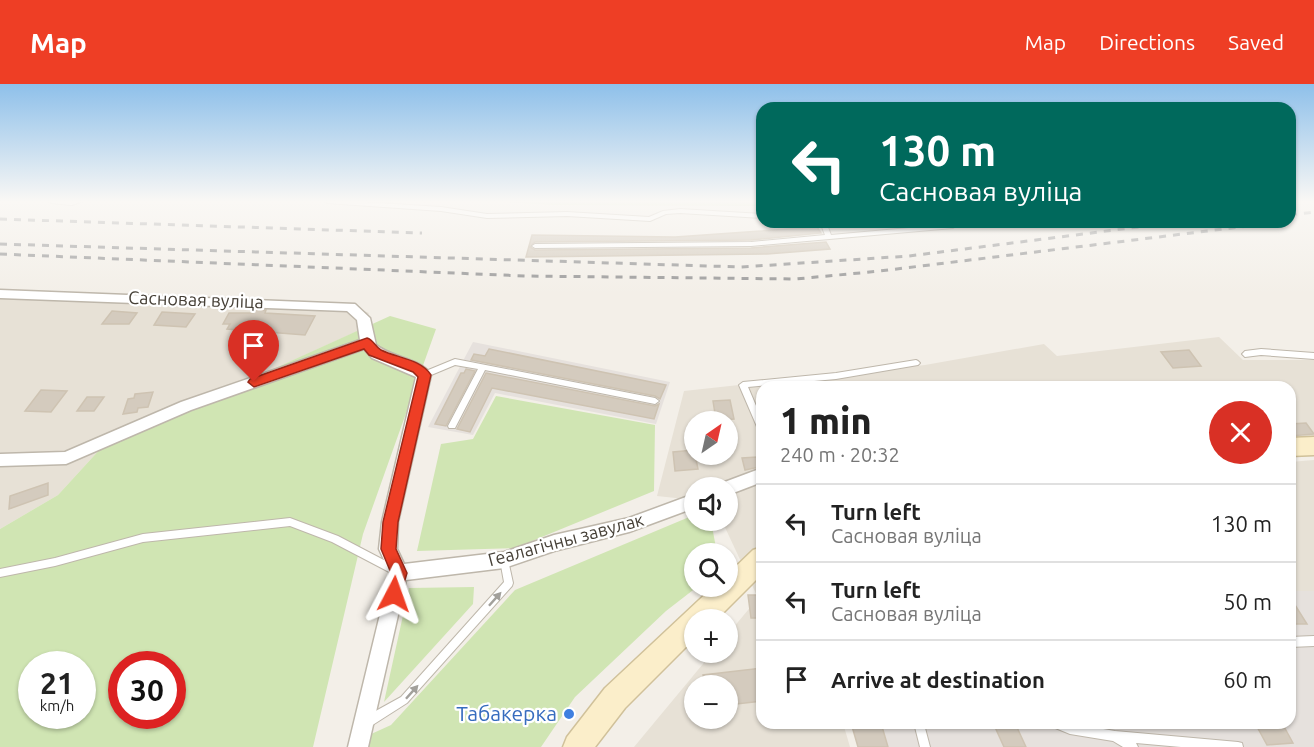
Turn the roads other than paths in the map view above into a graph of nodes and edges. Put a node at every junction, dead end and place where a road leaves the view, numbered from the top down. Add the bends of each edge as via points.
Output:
1 (827, 232) edge
2 (886, 232) edge
3 (829, 237) junction
4 (535, 246) dead end
5 (0, 294) edge
6 (367, 343) junction
7 (1245, 354) dead end
8 (1314, 356) edge
9 (916, 363) dead end
10 (483, 367) junction
11 (424, 375) junction
12 (784, 381) edge
13 (756, 384) edge
14 (656, 401) dead end
15 (756, 415) edge
16 (452, 426) dead end
17 (1314, 446) edge
18 (1296, 447) edge
19 (0, 460) edge
20 (756, 476) edge
21 (738, 484) edge
22 (684, 505) edge
23 (504, 560) junction
24 (756, 564) edge
25 (0, 573) edge
26 (399, 573) junction
27 (709, 609) edge
28 (684, 632) edge
29 (1314, 641) edge
30 (1296, 642) edge
31 (363, 724) junction
32 (923, 729) edge
33 (1070, 729) edge
34 (1115, 736) junction
35 (358, 747) edge
36 (577, 747) edge
37 (925, 747) edge
38 (1132, 747) edge
39 (1238, 747) edge

1 - 3 lane
2 - 3 lane
3 - 4 lane via 751,244
5 - 6 street, Сасновая вуліца via 336,305 350,307 363,318
6 - 11 street via 373,352 418,369
6 - 19 street via 186,406 66,458
7 - 8 lane
9 - 12 lane
10 - 11 lane via 455,362
10 - 14 lane
10 - 16 lane
11 - 26 street via 390,522 388,549
13 - 15 lane via 743,385
17 - 18 street
20 - 21 street
22 - 23 street, Геалагічны завулак via 629,525
23 - 26 street, Геалагічны завулак
31 -> 23 lane via 404,700 509,583
24 - 27 street
25 - 26 lane via 143,538 290,522 335,539
26 - 31 street
28 - 36 street via 615,698
29 - 30 lane
31 - 35 street
32 - 37 lane
33 - 34 lane
34 - 38 lane
34 - 39 lane

